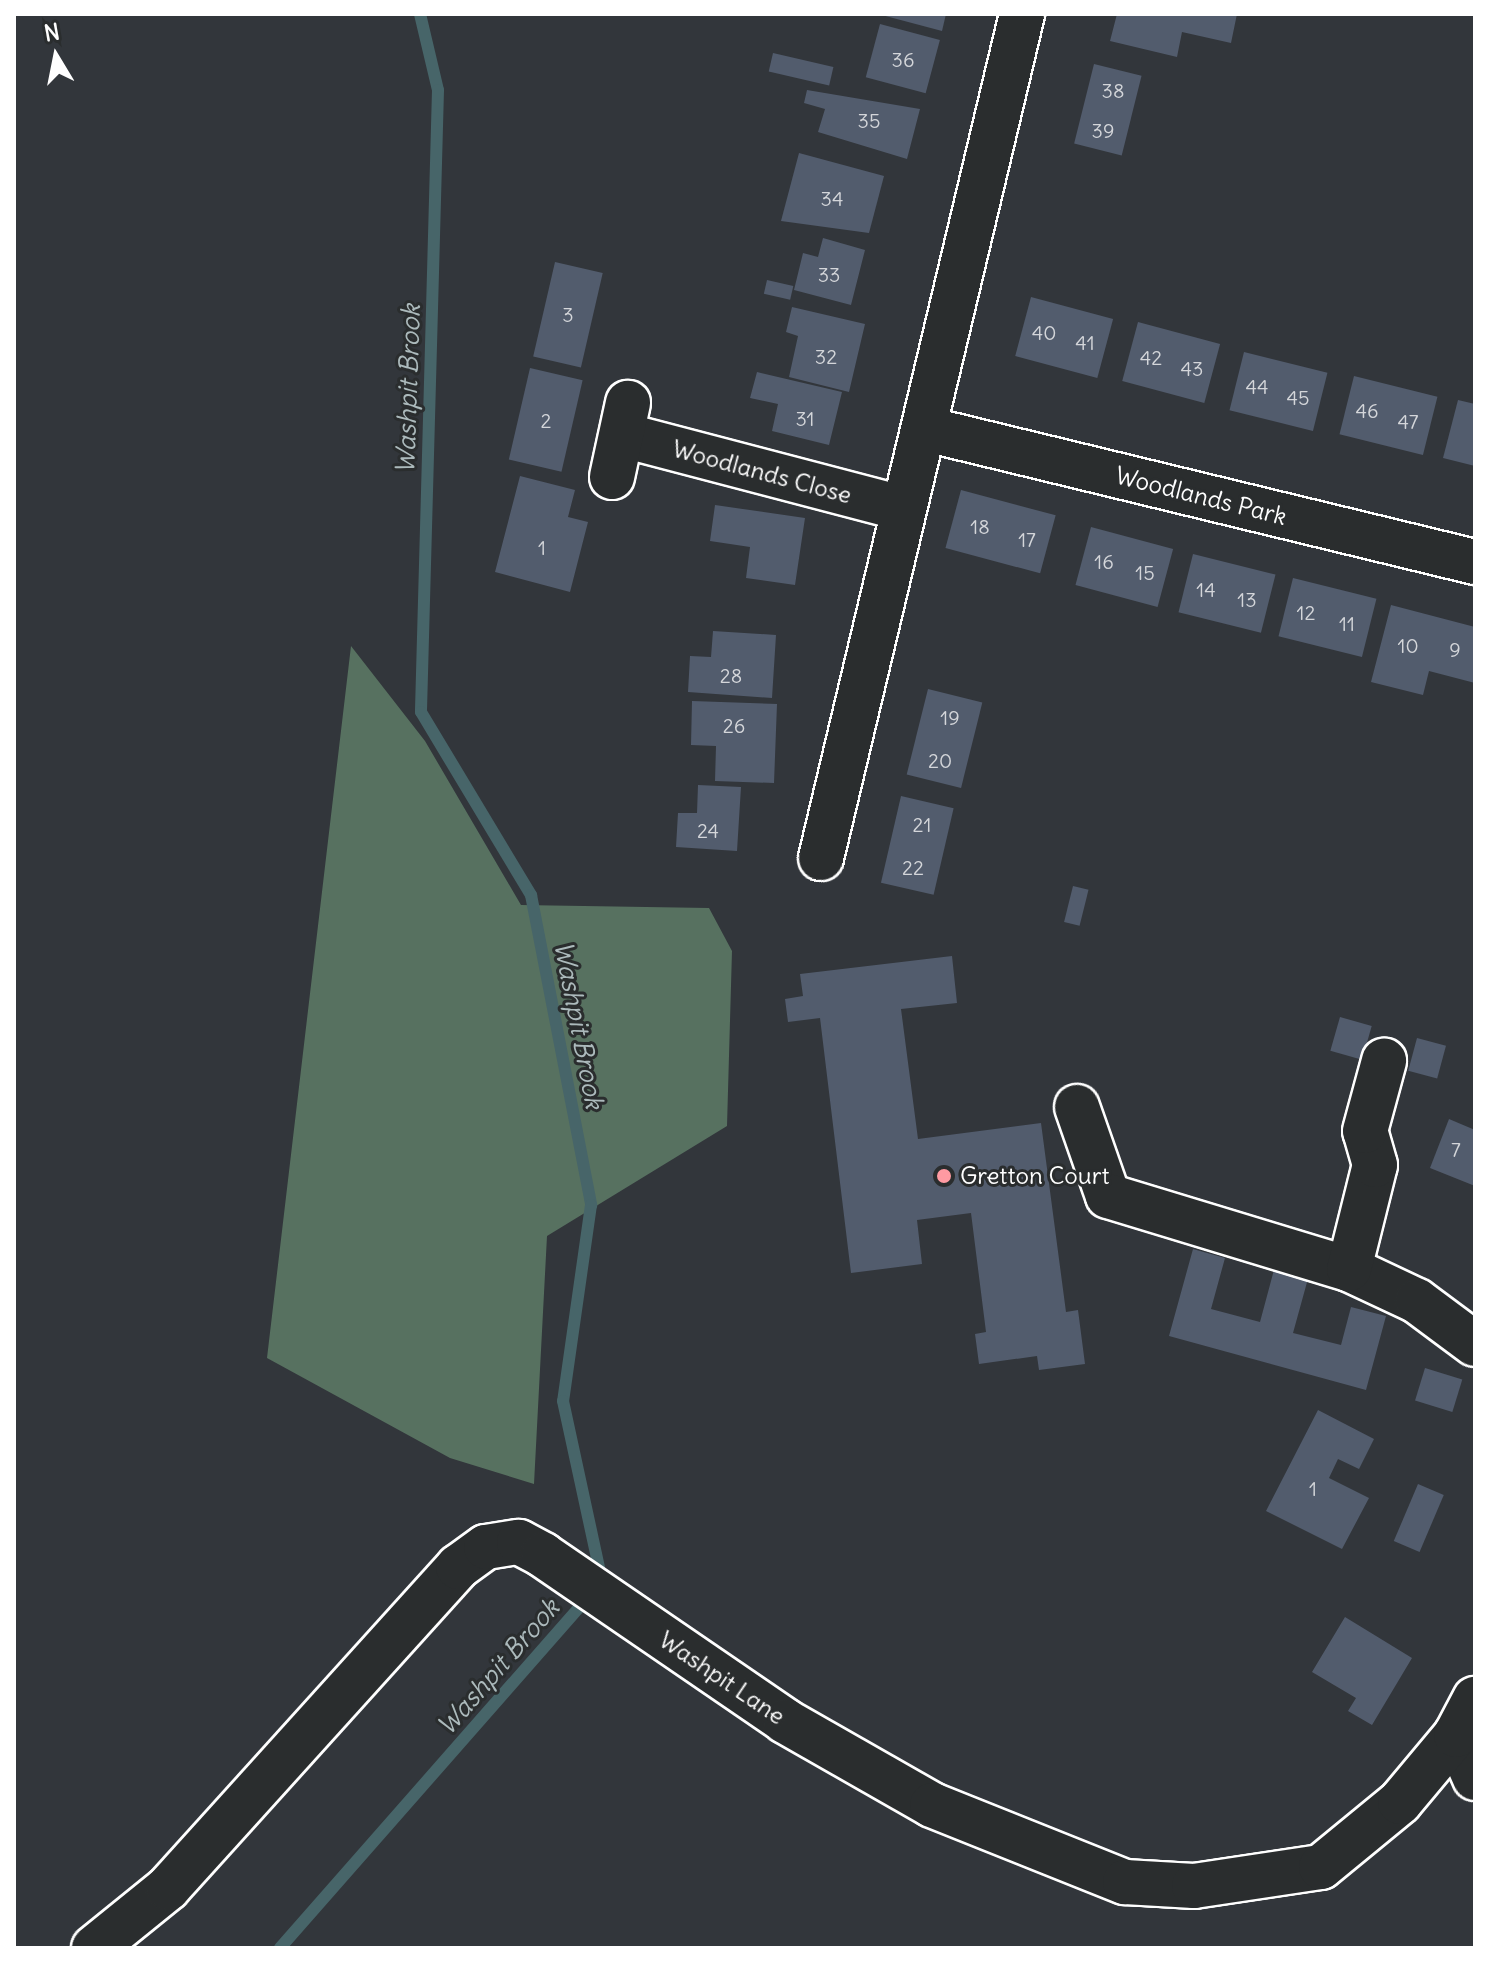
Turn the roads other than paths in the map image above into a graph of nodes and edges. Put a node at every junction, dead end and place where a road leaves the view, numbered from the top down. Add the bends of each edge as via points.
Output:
1 (1022, 14) edge
2 (926, 429) junction
3 (612, 477) dead end
4 (901, 508) junction
5 (1475, 562) edge
6 (821, 858) dead end
7 (1384, 1061) dead end
8 (1077, 1107) dead end
9 (1349, 1269) junction
10 (1475, 1344) edge
11 (1466, 1717) edge
12 (1475, 1778) edge
13 (94, 1948) edge

1 - 2 street
2 - 4 street
2 - 5 street, Woodlands Park
3 - 4 street, Woodlands Close via 626,419
4 - 6 street
7 - 9 street via 1365,1131 1375,1165
8 - 9 street via 1108,1196
9 - 10 street via 1417,1301
11 - 12 street
11 - 13 street, Washpit Lane via 1400,1802 1321,1867 1194,1886 1125,1882 932,1805 785,1721 519,1542 486,1547 458,1567 168,1888

